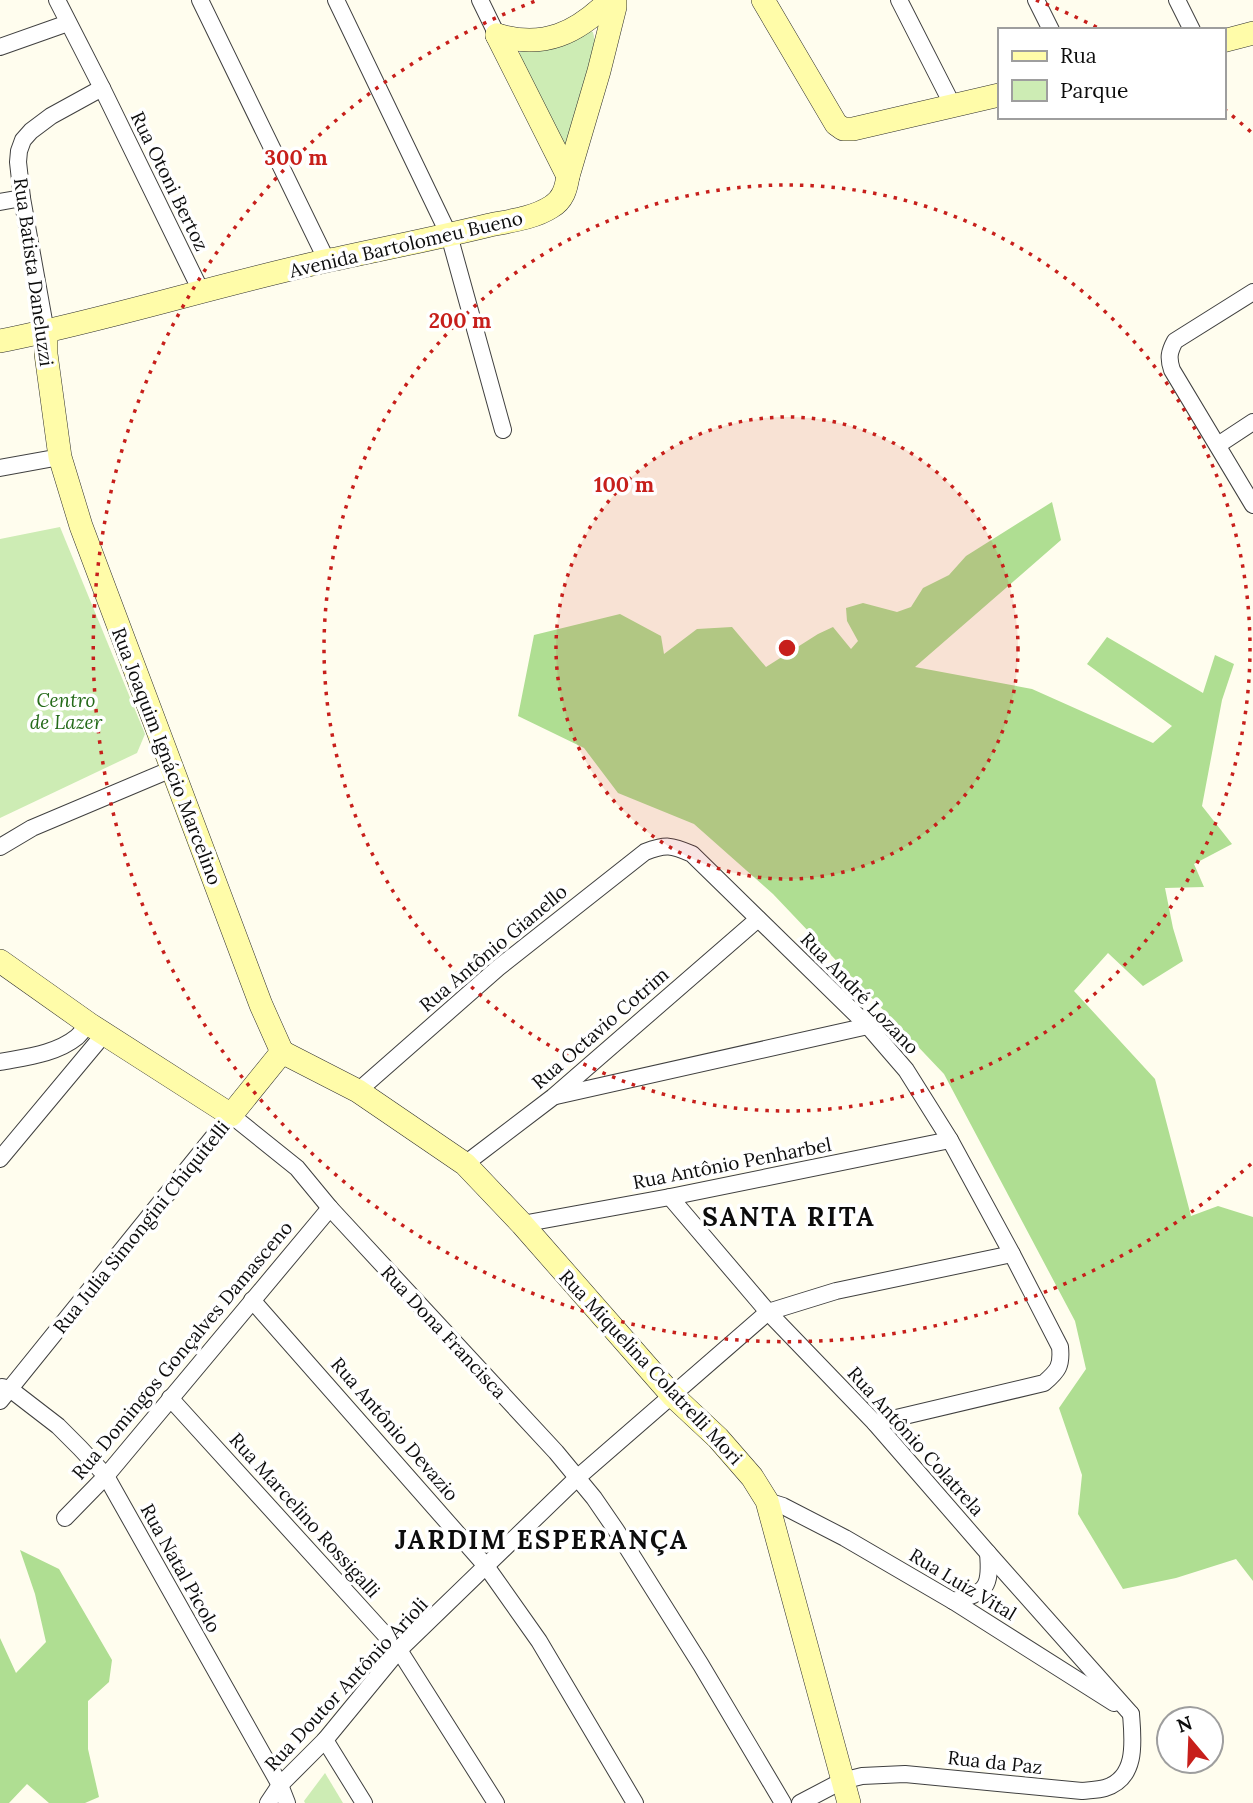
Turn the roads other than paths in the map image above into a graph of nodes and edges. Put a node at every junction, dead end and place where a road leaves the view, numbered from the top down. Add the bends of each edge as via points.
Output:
1 (57, 0) edge
2 (200, 0) edge
3 (336, 0) edge
4 (480, 0) edge
5 (610, 0) edge
6 (615, 0) edge
7 (763, 0) edge
8 (899, 0) edge
9 (1036, 0) edge
10 (1177, 0) edge
11 (68, 23) junction
12 (1050, 28) edge
13 (1191, 28) edge
14 (1253, 33) edge
15 (497, 35) junction
16 (1225, 40) edge
17 (0, 47) edge
18 (102, 88) junction
19 (998, 95) edge
20 (953, 106) junction
21 (568, 176) junction
22 (22, 198) junction
23 (0, 202) edge
24 (449, 235) junction
25 (327, 261) junction
26 (201, 291) junction
27 (1253, 292) edge
28 (46, 332) junction
29 (0, 341) edge
30 (1253, 422) edge
31 (503, 430) dead end
32 (1218, 445) junction
33 (61, 457) junction
34 (0, 468) edge
35 (1253, 505) edge
36 (172, 769) junction
37 (661, 846) joint
38 (0, 847) edge
39 (758, 919) junction
40 (0, 961) edge
41 (868, 1026) junction
42 (97, 1028) junction
43 (282, 1052) junction
44 (0, 1062) edge
45 (358, 1091) junction
46 (552, 1097) junction
47 (231, 1115) junction
48 (950, 1140) junction
49 (0, 1159) edge
50 (465, 1164) junction
51 (670, 1197) junction
52 (330, 1208) junction
53 (522, 1224) junction
54 (1012, 1254) junction
55 (252, 1300) junction
56 (768, 1312) junction
57 (3, 1392) edge
58 (672, 1395) junction
59 (170, 1398) junction
60 (875, 1423) junction
61 (106, 1476) junction
62 (577, 1478) junction
63 (767, 1501) junction
64 (65, 1518) dead end
65 (988, 1553) junction
66 (486, 1566) junction
67 (953, 1601) junction
68 (399, 1650) junction
69 (1131, 1714) junction
70 (325, 1740) junction
71 (842, 1781) junction
72 (280, 1785) junction
73 (268, 1803) edge
74 (287, 1803) edge
75 (364, 1803) edge
76 (496, 1803) edge
77 (635, 1803) edge
78 (783, 1803) edge
79 (800, 1803) edge
80 (849, 1803) edge

1 - 11 street, Rua Otoni Bertoz
2 - 25 street
3 - 24 street
4 - 15 street
5 - 15 street via 596,14 558,36 516,41
6 - 21 street, Avenida Bartolomeu Bueno
7 - 20 street via 843,129
8 - 20 street
9 - 12 street
10 - 13 street
11 - 17 street
11 - 18 street, Rua Otoni Bertoz
14 - 16 street
15 - 21 street
18 - 22 street, Rua Batista Daneluzzi via 51,116 23,141 18,162
18 - 26 street, Rua Otoni Bertoz
19 - 20 street
21 - 24 street, Avenida Bartolomeu Bueno via 565,194 552,207
22 - 23 street
22 - 28 street, Rua Batista Daneluzzi
24 - 25 street, Avenida Bartolomeu Bueno
24 - 31 street
25 - 26 street, Avenida Bartolomeu Bueno
26 - 28 street, Avenida Bartolomeu Bueno
27 - 32 street via 1175,341 1170,349 1172,370
28 - 29 street, Avenida Bartolomeu Bueno
28 - 33 street, Rua Batista Daneluzzi
30 - 32 street
32 - 35 street
33 - 34 street
33 - 36 street, Rua Joaquim Ignácio Marcelino via 102,586
36 - 38 street via 32,828
36 - 43 street, Rua Joaquim Ignácio Marcelino
37 - 39 street, Rua André Lozano via 692,854
37 - 45 street, Rua Antônio Gianello via 645,852 498,968
39 - 41 street, Rua André Lozano
39 - 46 street, Rua Octavio Cotrim
40 - 42 street, Rua Dona Francisca
41 - 46 street
41 - 48 street, Rua André Lozano via 906,1070
42 - 44 street via 61,1047
42 - 47 street, Rua Dona Francisca
42 - 49 street
43 - 45 street, Rua Miquelina Colatrelli Mori
43 - 47 street, Rua Julia Simongini Chiquitelli
45 - 50 street, Rua Miquelina Colatrelli Mori
46 - 50 street, Rua Octavio Cotrim
47 - 52 street, Rua Dona Francisca via 297,1168
47 - 57 street, Rua Julia Simongini Chiquitelli
48 - 51 street, Rua Antônio Penharbel
48 - 54 street, Rua André Lozano
50 - 53 street, Rua Miquelina Colatrelli Mori
51 - 53 street, Rua Antônio Penharbel
51 - 56 street, Rua Antônio Colatrela
52 - 55 street, Rua Domingos Gonçalves Damasceno
52 - 62 street, Rua Dona Francisca
53 - 58 street, Rua Miquelina Colatrelli Mori
54 - 56 street, Rua Doutor Antônio Arioli via 836,1291
54 - 60 street, Rua André Lozano via 1060,1347 1056,1374 1044,1383
55 - 59 street, Rua Domingos Gonçalves Damasceno
55 - 66 street, Rua Antônio Devazio
56 - 58 street, Rua Doutor Antônio Arioli
56 - 60 street, Rua Antônio Colatrela
57 - 61 street, Rua Natal Picolo via 58,1426
58 - 62 street, Rua Doutor Antônio Arioli
58 - 63 street, Rua Miquelina Colatrelli Mori via 718,1438
59 - 61 street, Rua Domingos Gonçalves Damasceno
59 - 68 street, Rua Marcelino Rossigalli
60 - 65 street, Rua Antônio Colatrela
61 - 64 street, Rua Domingos Gonçalves Damasceno
61 - 72 street, Rua Natal Picolo
62 - 66 street, Rua Doutor Antônio Arioli
62 - 78 street, Rua Dona Francisca via 616,1530
63 - 67 street, Rua Luiz Vital via 845,1538
63 - 71 street, Rua Miquelina Colatrelli Mori
65 - 67 street via 990,1574 985,1587 973,1597
65 - 69 street, Rua Antônio Colatrela
66 - 68 street, Rua Doutor Antônio Arioli
66 - 77 street, Rua Antônio Devazio via 539,1641
67 - 69 street, Rua Luiz Vital
68 - 70 street, Rua Doutor Antônio Arioli
68 - 76 street, Rua Marcelino Rossigalli
69 - 71 street, Rua da Paz via 1130,1762 1123,1776 1107,1788 1082,1791 905,1774
70 - 72 street, Rua Doutor Antônio Arioli
70 - 75 street
71 - 79 street, Rua da Paz
71 - 80 street, Rua Miquelina Colatrelli Mori
72 - 73 street, Rua Doutor Antônio Arioli
72 - 74 street, Rua Natal Picolo

